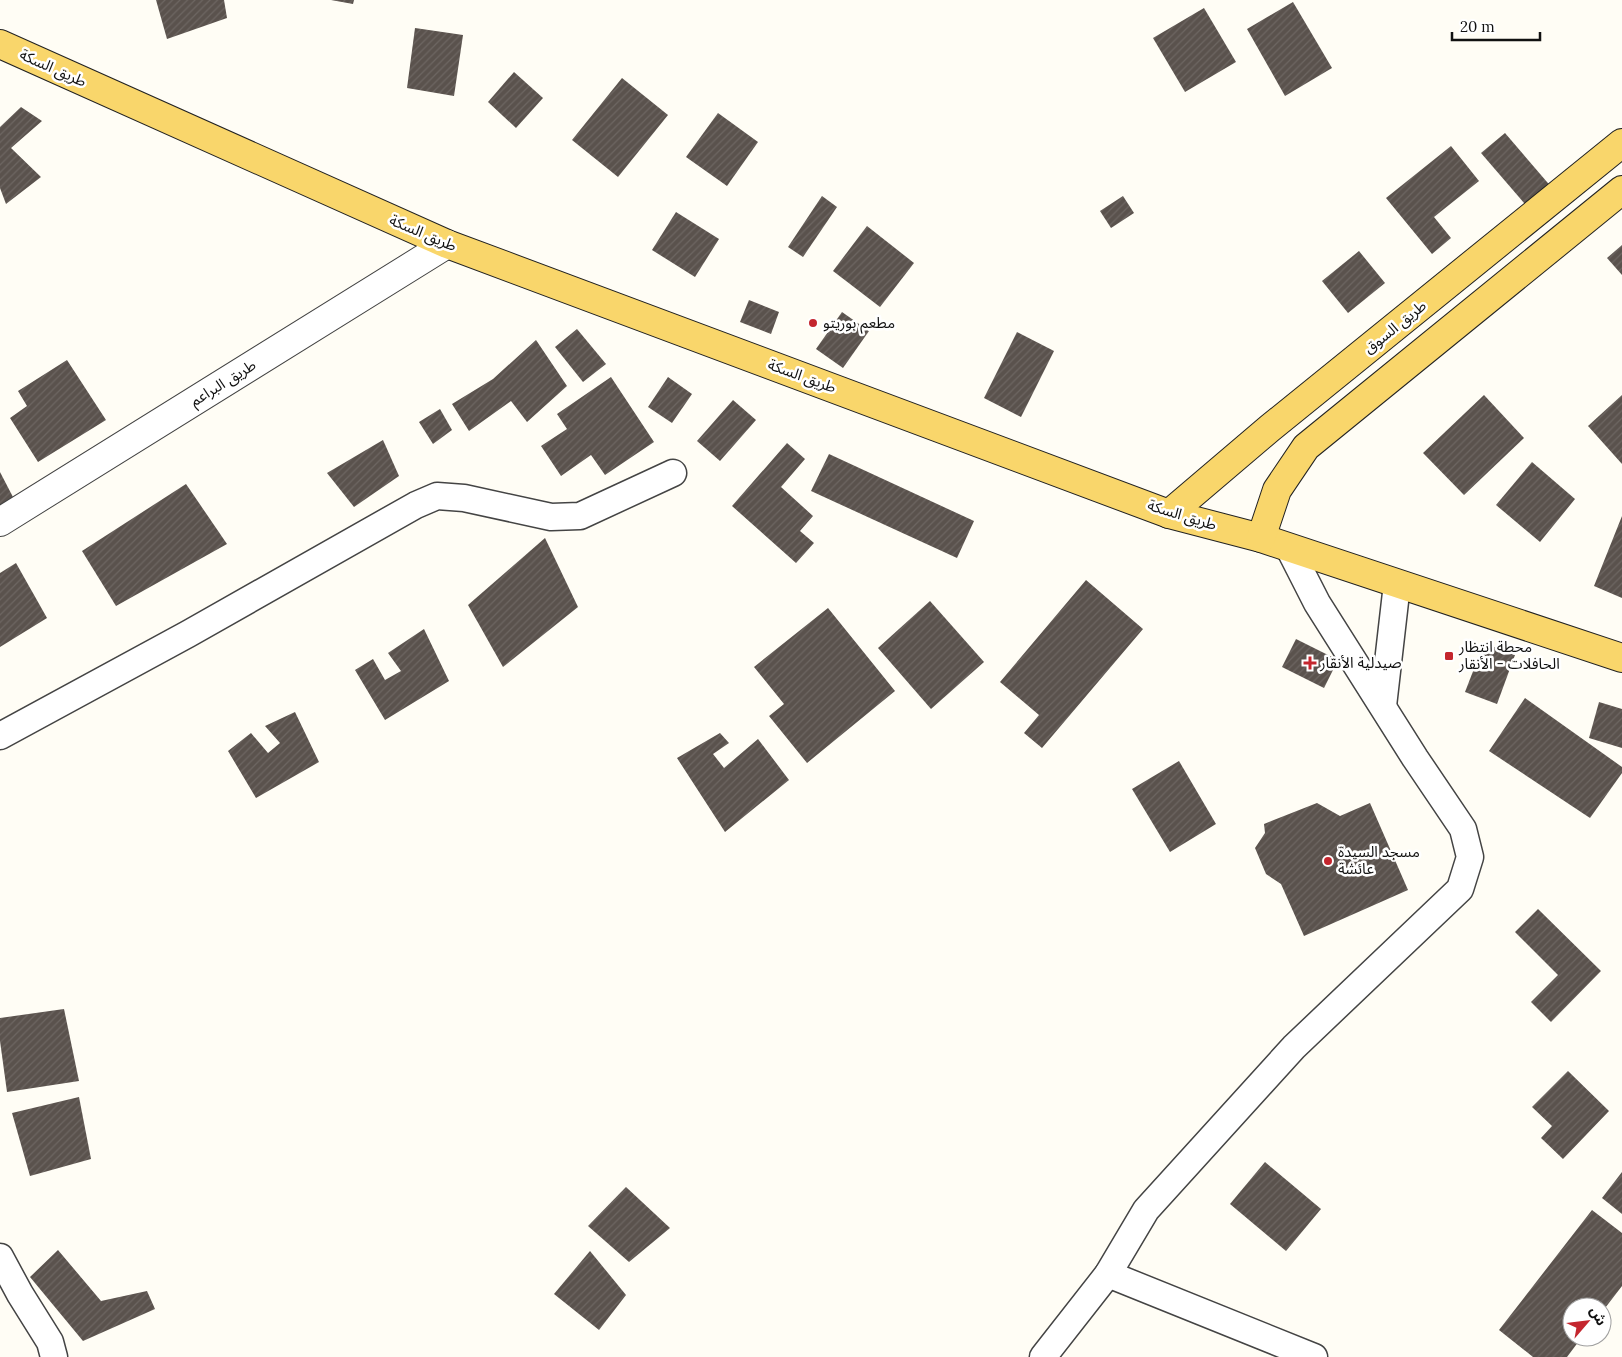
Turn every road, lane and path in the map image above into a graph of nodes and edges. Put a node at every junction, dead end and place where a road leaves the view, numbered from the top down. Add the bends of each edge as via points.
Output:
1 (0, 44) edge
2 (1622, 142) edge
3 (1622, 190) edge
4 (447, 244) junction
5 (673, 474) dead end
6 (1170, 514) junction
7 (0, 522) edge
8 (1261, 538) junction
9 (1289, 548) junction
10 (1397, 584) junction
11 (1622, 658) edge
12 (1383, 706) junction
13 (0, 736) edge
14 (0, 1257) edge
15 (1108, 1274) junction
16 (54, 1357) edge
17 (1043, 1357) edge
18 (1314, 1357) edge

1 - 4 main road, طريق السكة
2 - 6 main road, طريق السوق via 1270,428
3 - 8 main road via 1306,447 1277,490
4 - 6 main road, طريق السكة
4 - 7 street, طريق البراعم
5 - 13 street via 580,516 551,517 464,498 437,496 416,504
6 - 8 main road, طريق السكة
8 - 9 main road, طريق السكة
9 - 10 main road, طريق السكة
9 - 12 street via 1317,603
10 - 11 main road, طريق السكة
10 - 12 street
12 - 15 street via 1463,829 1470,857 1460,889 1294,1047 1146,1210
14 - 16 street via 50,1342
15 - 17 street
15 - 18 street

